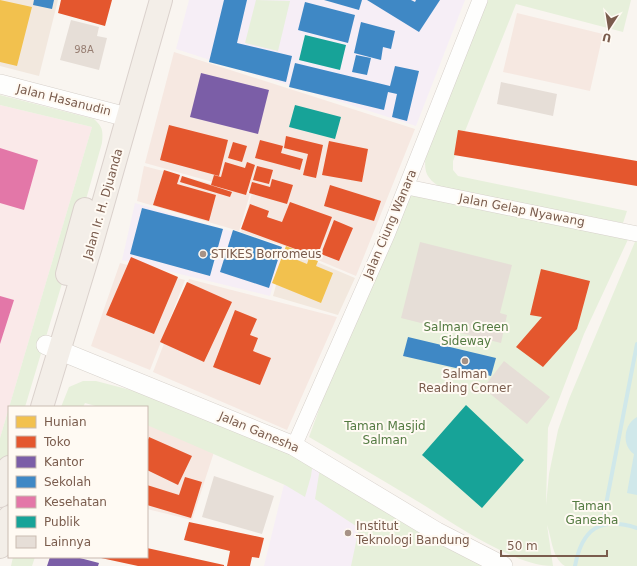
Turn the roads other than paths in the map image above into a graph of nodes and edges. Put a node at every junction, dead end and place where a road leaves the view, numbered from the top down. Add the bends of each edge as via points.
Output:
1 (145, 0) edge
2 (161, 0) edge
3 (480, 0) edge
4 (0, 84) edge
5 (120, 115) junction
6 (407, 187) junction
7 (637, 234) edge
8 (53, 348) junction
9 (27, 406) edge
10 (42, 406) edge
11 (294, 446) junction
12 (8, 470) edge
13 (0, 496) edge
14 (8, 521) edge
15 (0, 547) edge
16 (503, 566) edge

1 - 5 main road, Jalan Ir. H. Djuanda
2 - 5 main road, Jalan Ir. H. Djuanda
3 - 6 street, Jalan Ciung Wanara
4 - 5 street, Jalan Hasanudin
5 - 8 main road, Jalan Ir. H. Djuanda
6 - 7 street, Jalan Gelap Nyawang
6 - 11 street, Jalan Ciung Wanara
8 - 9 main road, Jalan Ir. H. Djuanda
8 - 10 main road, Jalan Ir. H. Djuanda
8 - 11 street, Jalan Ganesha
11 - 16 street, Jalan Ganesha via 437,532
12 - 13 main road
14 - 15 main road

